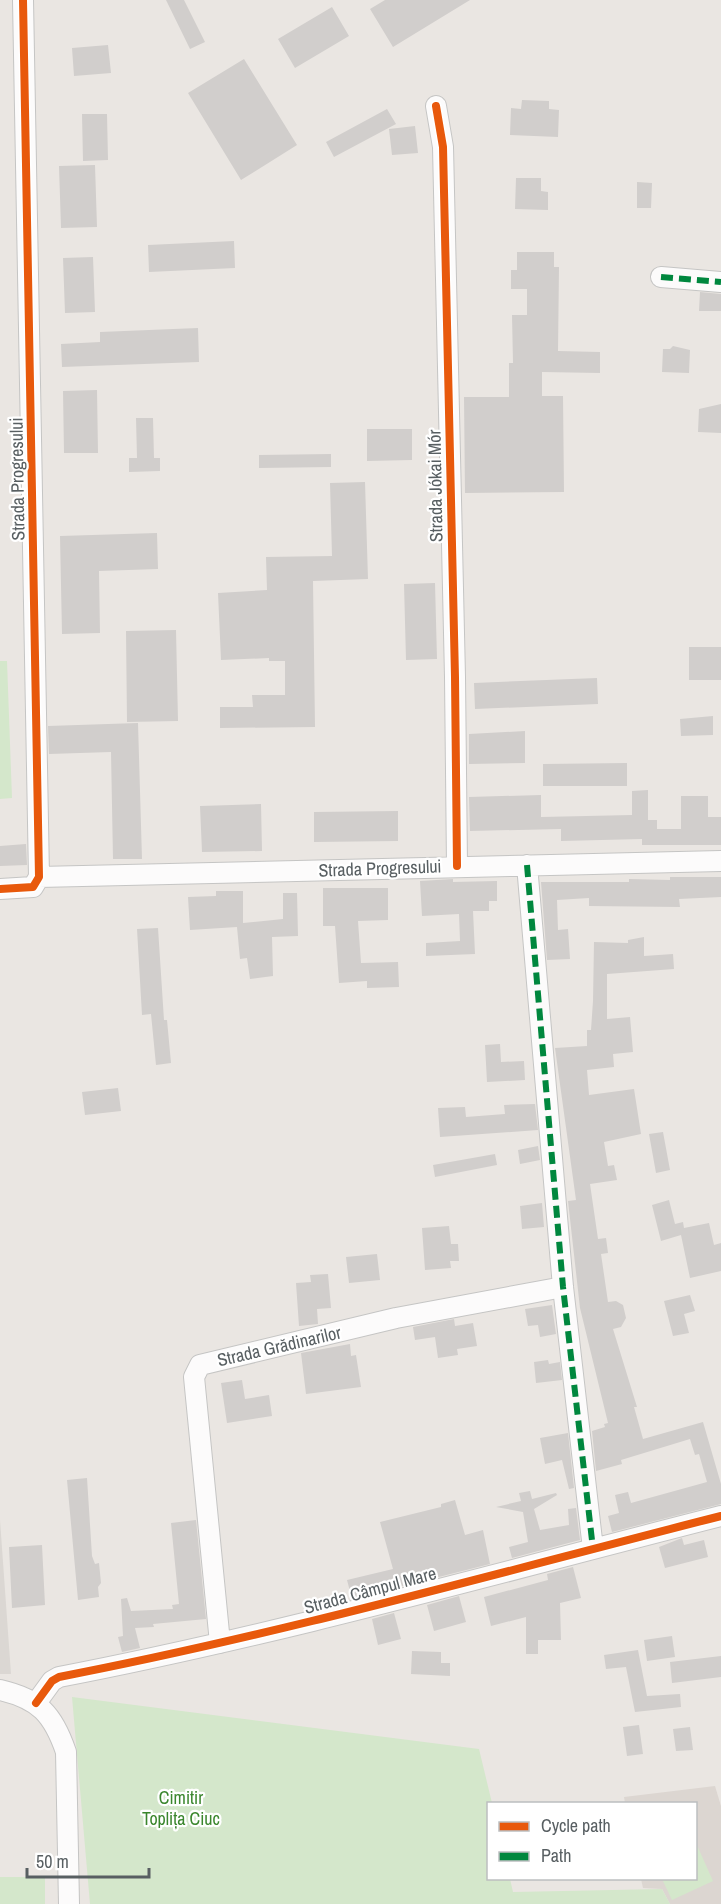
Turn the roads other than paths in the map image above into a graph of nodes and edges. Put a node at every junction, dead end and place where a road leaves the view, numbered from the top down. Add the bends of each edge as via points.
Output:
1 (23, 0) edge
2 (436, 106) dead end
3 (661, 277) dead end
4 (721, 282) edge
5 (721, 861) edge
6 (527, 865) junction
7 (457, 866) junction
8 (39, 877) junction
9 (0, 889) edge
10 (563, 1287) junction
11 (721, 1516) edge
12 (593, 1549) junction
13 (220, 1643) junction
14 (0, 1690) edge
15 (36, 1703) junction
16 (69, 1904) edge

1 - 8 street, Strada Progresului
2 - 7 street, Strada Jókai Mór via 443,147
3 - 4 street
5 - 6 street, Strada Progresului
6 - 7 street, Strada Progresului
6 - 10 street
7 - 8 street, Strada Progresului
8 - 9 street, Strada Progresului via 33,887
10 - 12 street
10 - 13 street, Strada Grădinarilor via 396,1318 200,1365 194,1377
11 - 12 street, Strada Câmpul Mare
12 - 13 street, Strada Câmpul Mare
13 - 15 street, Strada Câmpul Mare via 59,1677
14 - 15 street
15 - 16 street via 52,1721 66,1752

